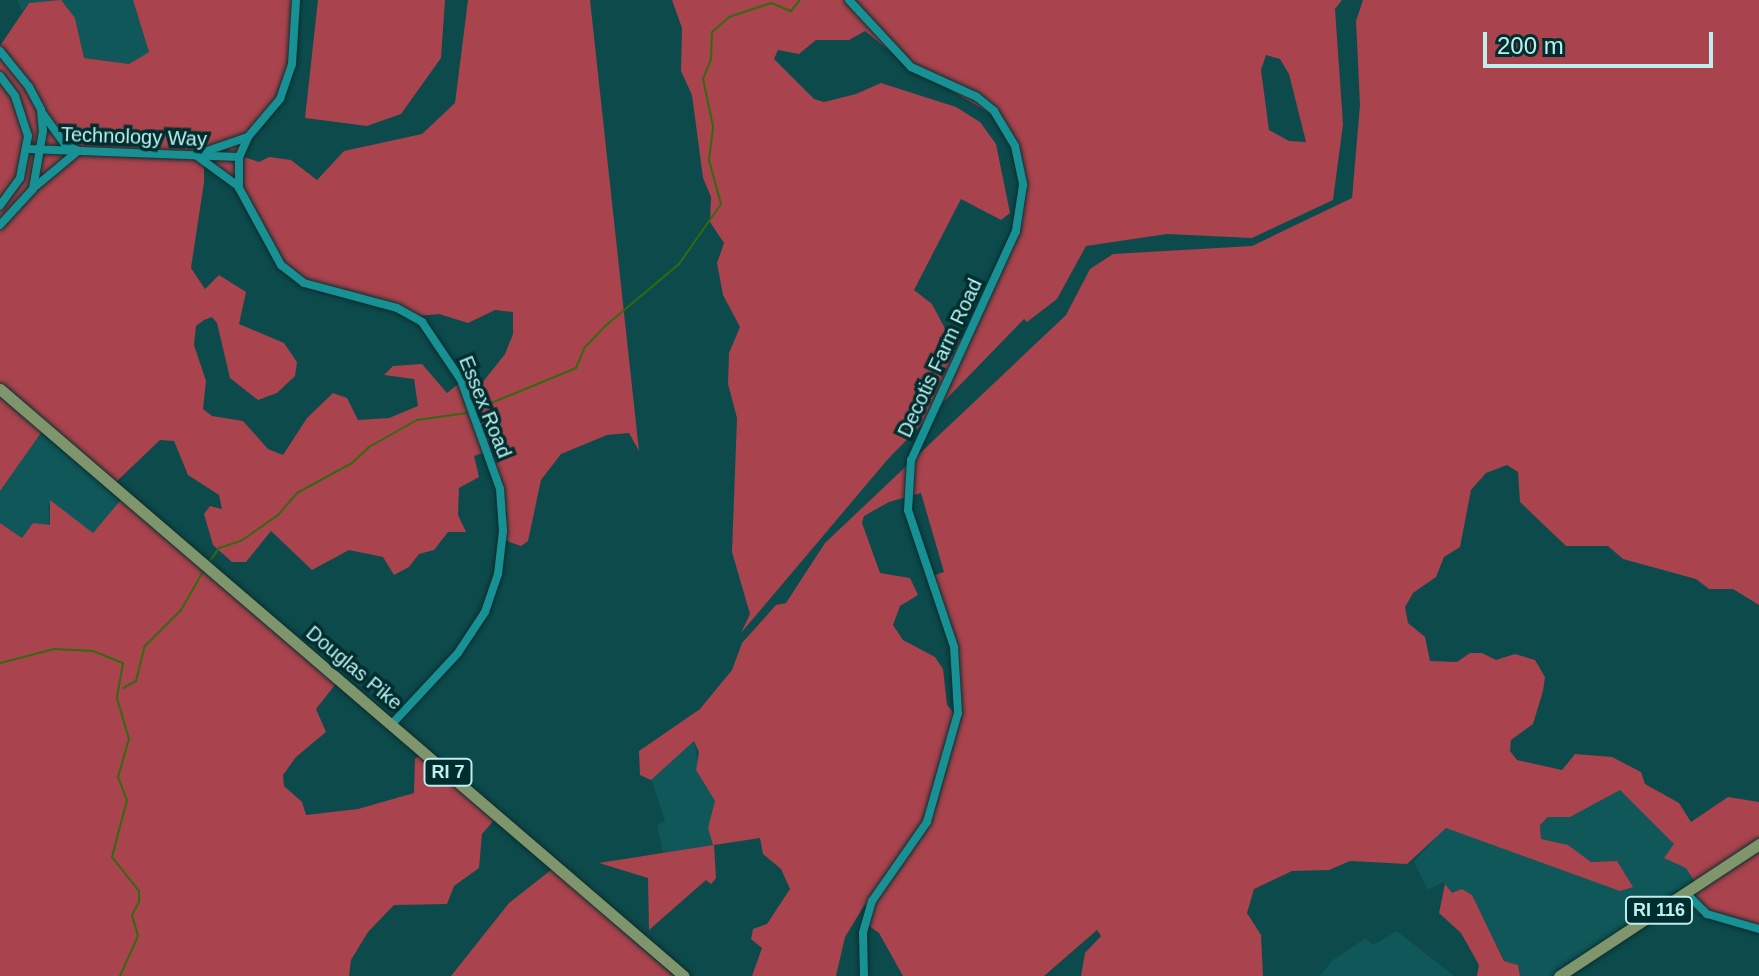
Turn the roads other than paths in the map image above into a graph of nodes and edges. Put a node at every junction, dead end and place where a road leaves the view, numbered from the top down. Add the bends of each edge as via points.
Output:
1 (296, 0) edge
2 (849, 0) edge
3 (0, 51) edge
4 (0, 76) edge
5 (41, 110) junction
6 (248, 137) junction
7 (28, 149) junction
8 (42, 150) junction
9 (78, 151) junction
10 (193, 154) junction
11 (239, 157) junction
12 (239, 188) junction
13 (33, 189) junction
14 (0, 206) edge
15 (0, 225) edge
16 (0, 389) edge
17 (393, 723) junction
18 (1759, 844) edge
19 (1686, 893) junction
20 (1759, 929) edge
21 (684, 976) edge
22 (864, 976) edge
23 (1559, 976) edge

1 - 6 street via 288,82 267,120
2 - 22 street, Decotis Farm Road via 911,67 977,97 994,111 1015,146 1023,185 1016,231 911,460 908,510 954,647 958,713 927,822 872,901 863,933
3 - 5 street
4 - 7 street via 26,121
5 - 8 street
5 - 9 street via 64,143
6 - 10 street
6 - 11 street, Essex Road
7 - 8 street, Technology Way
7 - 14 street via 20,178
8 - 9 street, Technology Way
8 - 13 street
9 - 10 street, Technology Way
9 - 13 street
10 - 11 street, Technology Way
10 - 12 street
11 - 12 street, Essex Road
12 - 17 street, Essex Road via 267,245 304,283 397,308 422,322 461,380 500,489 500,559 485,612 458,653
13 - 15 street
16 - 17 main road, Douglas Pike / RI 7
17 - 21 main road, Douglas Pike / RI 7
18 - 19 main road, RI 116
19 - 20 street via 1707,914
19 - 23 main road, RI 116

